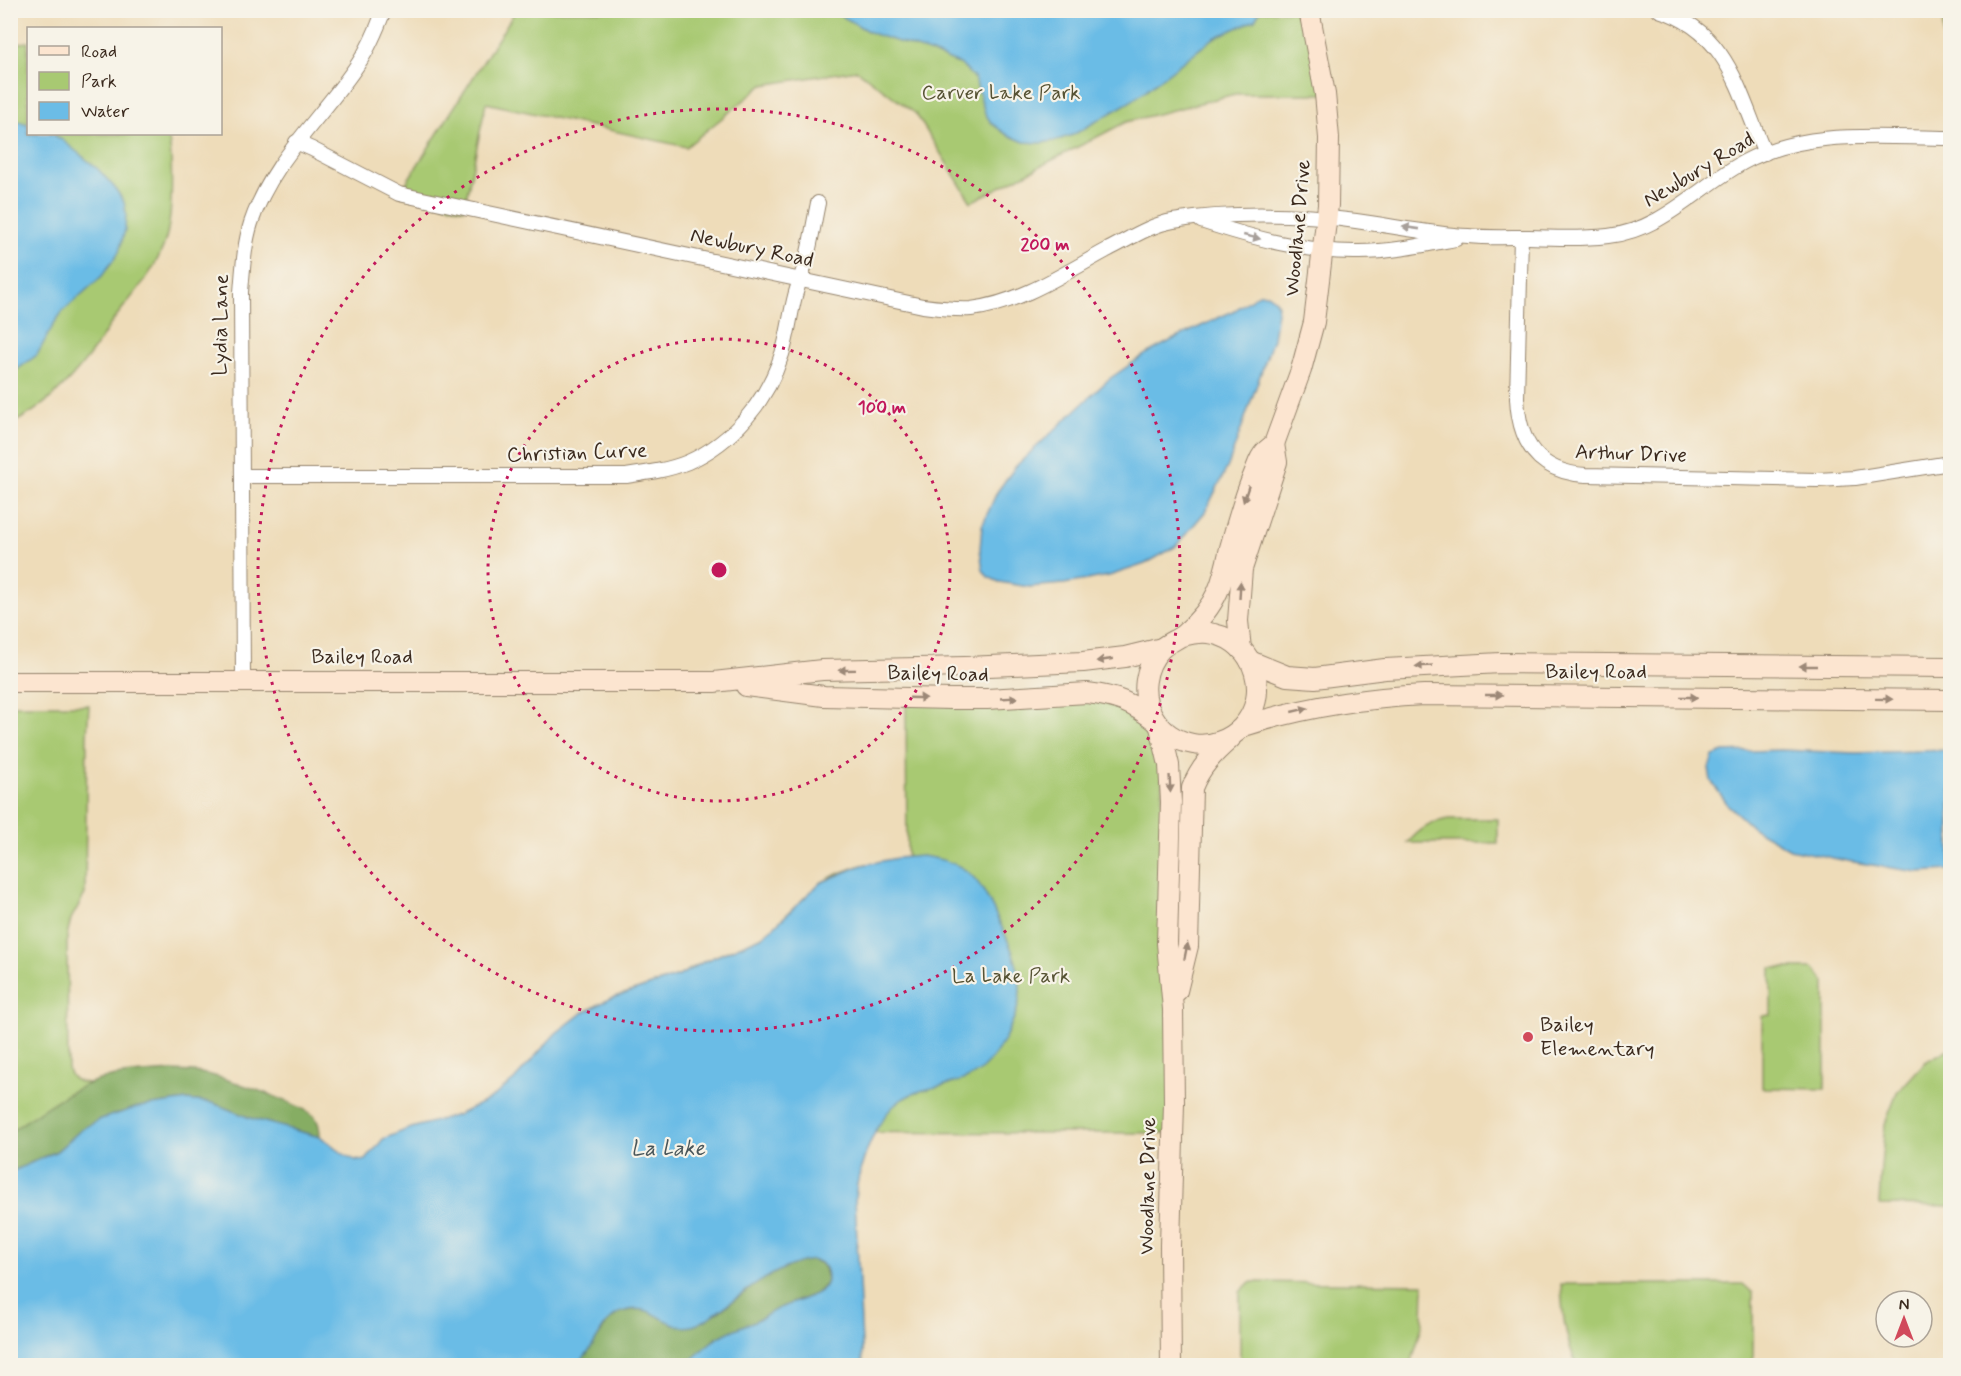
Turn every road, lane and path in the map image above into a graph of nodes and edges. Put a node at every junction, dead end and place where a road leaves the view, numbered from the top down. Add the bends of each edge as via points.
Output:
1 (384, 10) edge
2 (1309, 10) edge
3 (1659, 10) edge
4 (1950, 138) edge
5 (296, 142) junction
6 (1765, 153) junction
7 (818, 203) dead end
8 (1326, 218) junction
9 (1196, 220) junction
10 (1468, 236) junction
11 (1521, 237) junction
12 (1322, 250) junction
13 (800, 279) junction
14 (1274, 444) junction
15 (1950, 463) edge
16 (242, 476) junction
17 (1182, 636) junction
18 (1162, 648) junction
19 (1246, 655) junction
20 (1950, 667) edge
21 (243, 681) junction
22 (10, 682) edge
23 (714, 682) junction
24 (1950, 700) edge
25 (1158, 724) junction
26 (1241, 728) junction
27 (1173, 1009) junction
28 (1172, 1365) edge

1 - 5 street, Lydia Lane via 358,64
2 - 8 main road, Woodlane Drive via 1325,94 1329,171
3 - 6 street via 1692,25 1720,51
4 - 6 street, Newbury Road via 1825,138
5 - 13 street, Newbury Road via 399,194
5 - 16 street, Lydia Lane via 261,198 246,244 242,292
6 - 11 street, Newbury Road via 1731,171 1660,220 1635,231 1590,238
7 - 13 street, Christian Curve
8 - 9 street, Newbury Road via 1252,214
10 -> 8 street, Newbury Road
8 - 12 main road, Woodlane Drive
9 -> 12 street, Newbury Road via 1249,237
9 - 13 street, Newbury Road via 1154,227 1021,296 970,309 923,306
10 - 11 street, Newbury Road
10 - 12 street, Newbury Road via 1370,252
11 - 15 street, Arthur Drive via 1518,415 1528,443 1550,465 1586,475 1817,480
12 - 14 main road, Woodlane Drive via 1309,345
13 - 16 street, Christian Curve via 782,355 761,400 734,431 711,449 679,465 626,476
14 -> 17 main road, Woodlane Drive via 1262,454 1250,485 1218,591
19 -> 14 main road, Woodlane Drive via 1238,621 1242,569 1277,462
16 - 21 street, Lydia Lane
17 - 18 main road
17 - 19 main road via 1197,632 1213,634 1228,639
18 -> 23 main road, Bailey Road via 1083,662 822,670
18 - 25 main road via 1146,678 1146,701
20 -> 19 main road, Bailey Road via 1501,663 1414,666 1316,678 1287,676
19 - 26 main road via 1257,680 1257,701
21 - 22 main road, Bailey Road
21 - 23 main road, Bailey Road
23 -> 25 main road, Bailey Road via 824,696 987,699 1093,694 1128,703
26 -> 24 main road, Bailey Road via 1287,713 1350,700 1424,695
25 - 26 main road via 1178,739 1198,745 1227,739
25 -> 27 main road, Woodlane Drive via 1170,782 1167,943
27 -> 26 main road, Woodlane Drive via 1188,946 1192,788 1205,763
27 - 28 main road, Woodlane Drive

